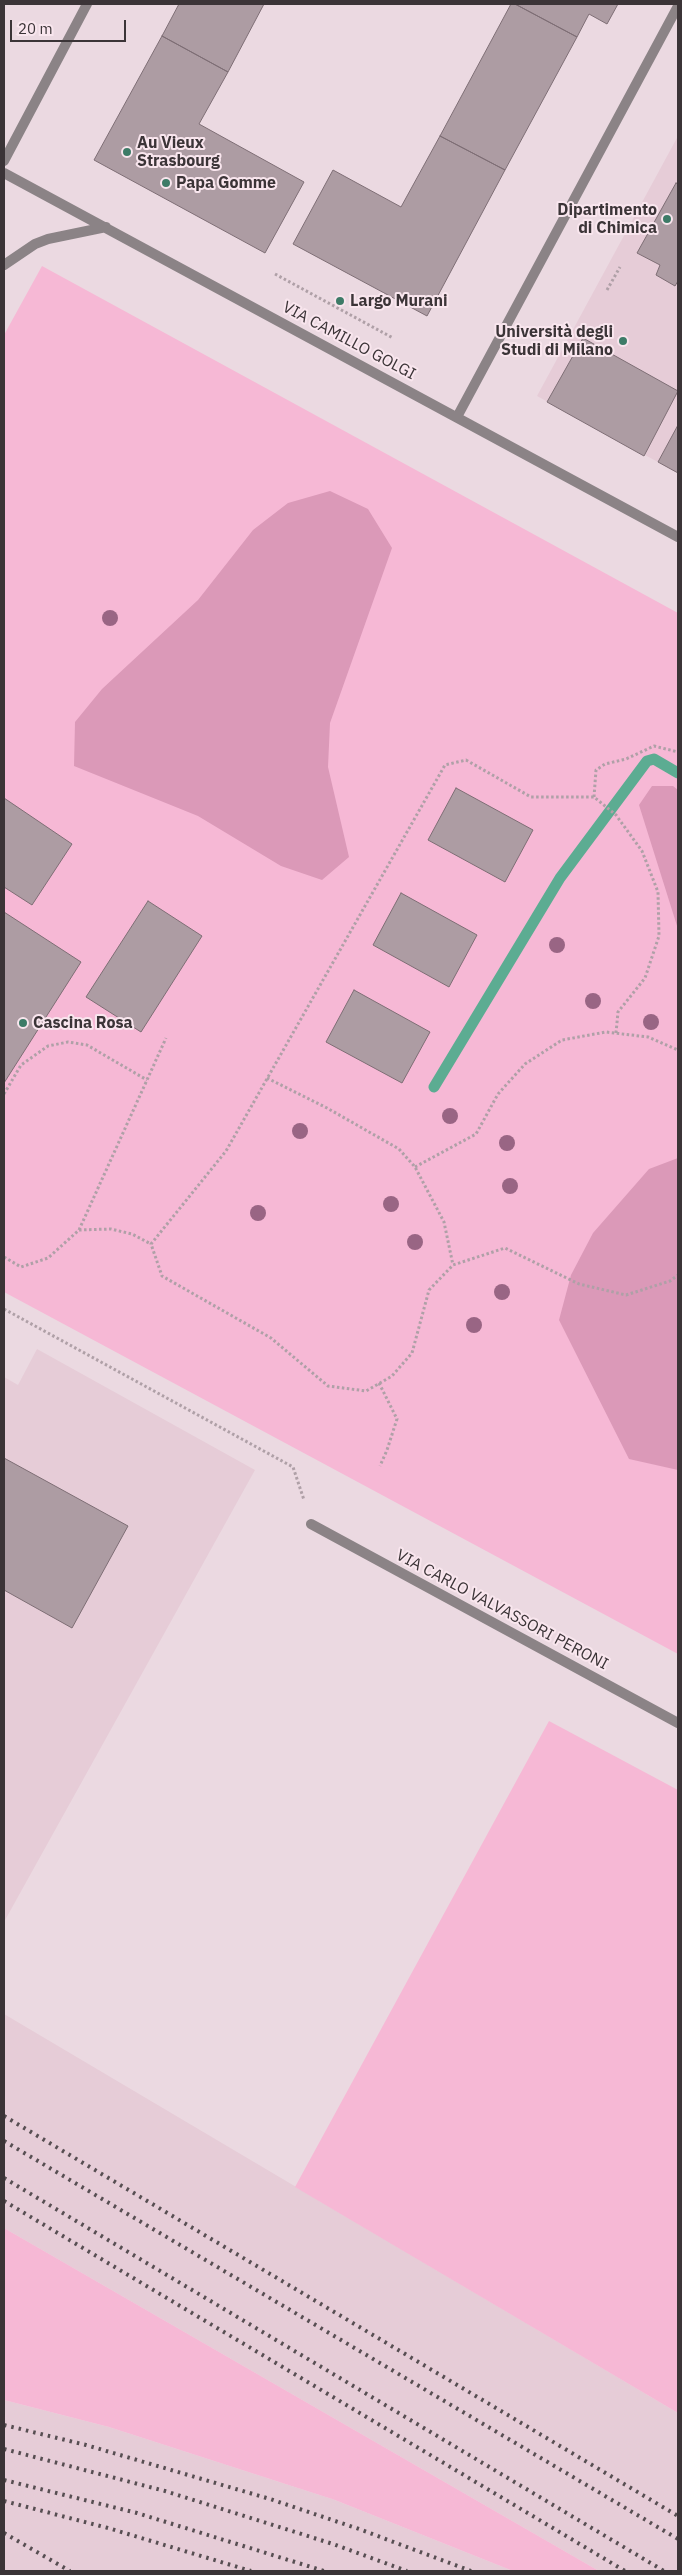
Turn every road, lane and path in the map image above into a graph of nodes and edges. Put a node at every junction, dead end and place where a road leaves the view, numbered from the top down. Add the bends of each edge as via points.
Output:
1 (87, 4) edge
2 (678, 6) edge
3 (4, 161) edge
4 (4, 173) edge
5 (106, 228) junction
6 (4, 265) edge
7 (620, 268) dead end
8 (276, 274) dead end
9 (607, 290) dead end
10 (393, 338) dead end
11 (457, 417) junction
12 (678, 537) edge
13 (678, 752) edge
14 (594, 797) junction
15 (616, 1033) junction
16 (166, 1038) dead end
17 (678, 1050) edge
18 (267, 1078) junction
19 (147, 1080) junction
20 (4, 1094) edge
21 (415, 1167) junction
22 (79, 1230) junction
23 (151, 1244) junction
24 (4, 1257) edge
25 (453, 1265) junction
26 (678, 1275) edge
27 (4, 1309) edge
28 (379, 1383) junction
29 (380, 1466) dead end
30 (298, 1484) dead end
31 (311, 1524) dead end
32 (678, 1723) edge

1 - 3 street
2 - 11 street
4 - 5 street, VIA CAMILLO GOLGI
5 - 6 street via 48,239
5 - 11 street, VIA CAMILLO GOLGI
7 - 9 path
8 - 10 path
11 - 12 street, VIA CAMILLO GOLGI
13 - 14 path via 654,746 626,759 605,764 596,770
14 - 15 path via 616,815 642,851 658,892 659,936 645,978 618,1012
14 - 18 path via 531,797 466,760 445,765
15 - 17 path via 648,1037
15 - 21 path via 562,1040 524,1064 498,1094 476,1134
16 - 19 path
18 - 21 path via 399,1149
18 - 23 path via 226,1151
19 - 20 path via 87,1045 68,1042 48,1046 21,1065
19 - 22 path
21 - 25 path via 444,1222
22 - 23 path via 112,1229 132,1234
22 - 24 path via 48,1258 21,1267
23 - 28 path via 162,1276 271,1338 328,1386 366,1390
25 - 26 path via 505,1248 578,1284 626,1295 670,1281
25 - 28 path via 429,1290 412,1353 392,1376
27 - 30 path via 294,1467
28 - 29 path via 397,1419
31 - 32 street, VIA CARLO VALVASSORI PERONI

